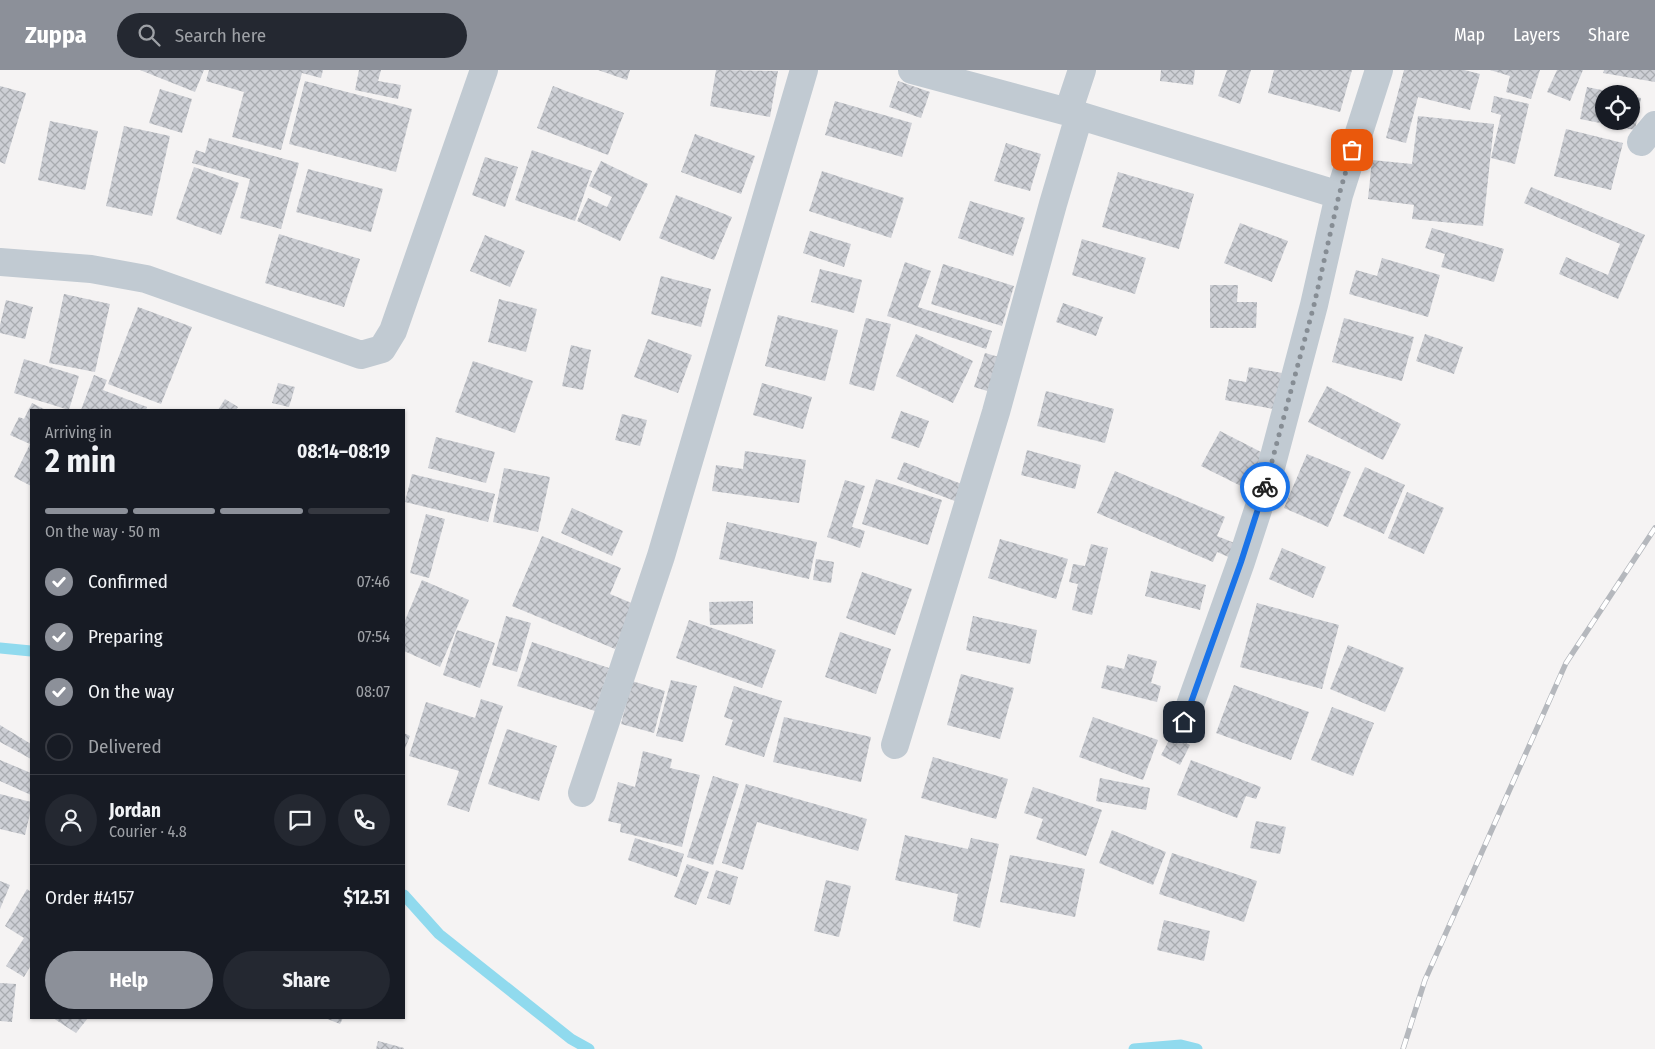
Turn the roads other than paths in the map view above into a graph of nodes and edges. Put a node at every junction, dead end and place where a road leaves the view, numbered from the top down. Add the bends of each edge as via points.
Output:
1 (484, 70) edge
2 (804, 70) edge
3 (912, 70) edge
4 (1082, 70) edge
5 (1380, 70) edge
6 (1074, 114) junction
7 (1339, 195) junction
8 (0, 262) edge
9 (1184, 722) dead end
10 (895, 745) dead end
11 (582, 793) dead end

1 - 8 street via 392,331 382,349 361,355 146,279 91,269
2 - 11 street via 661,556
3 - 6 street
4 - 6 street
5 - 7 street
6 - 7 street
6 - 10 street via 996,412
7 - 9 street via 1268,479

